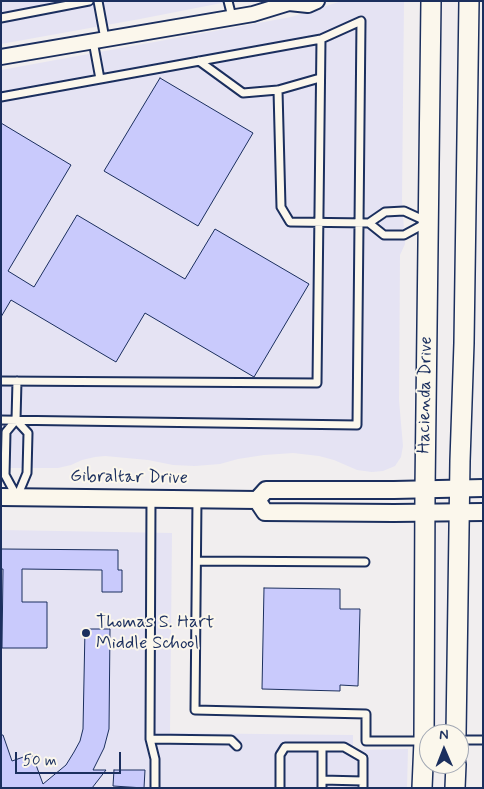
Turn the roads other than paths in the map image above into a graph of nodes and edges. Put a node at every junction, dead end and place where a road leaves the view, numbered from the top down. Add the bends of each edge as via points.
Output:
1 (89, 1) edge
2 (98, 1) edge
3 (228, 1) edge
4 (317, 1) edge
5 (431, 1) edge
6 (469, 1) edge
7 (290, 2) edge
8 (232, 17) junction
9 (1, 18) edge
10 (321, 39) junction
11 (99, 40) junction
12 (1, 57) edge
13 (199, 61) junction
14 (320, 78) junction
15 (100, 79) junction
16 (278, 90) junction
17 (1, 97) edge
18 (369, 222) junction
19 (428, 222) junction
20 (319, 223) junction
21 (359, 223) junction
22 (1, 381) edge
23 (17, 381) junction
24 (1, 420) edge
25 (16, 420) junction
26 (460, 488) junction
27 (483, 488) edge
28 (425, 489) junction
29 (9, 497) edge
30 (152, 498) junction
31 (198, 499) junction
32 (257, 500) junction
33 (460, 512) junction
34 (483, 512) edge
35 (425, 513) junction
36 (197, 561) junction
37 (365, 562) dead end
38 (426, 724) edge
39 (456, 724) edge
40 (150, 739) junction
41 (419, 740) edge
42 (469, 740) edge
43 (483, 740) edge
44 (237, 746) dead end
45 (322, 747) junction
46 (423, 774) edge
47 (456, 774) edge
48 (322, 784) edge
49 (363, 784) edge
50 (155, 788) edge
51 (280, 788) edge
52 (422, 788) edge
53 (455, 788) edge

1 - 9 lane
2 - 11 lane
3 - 8 lane
4 - 7 street via 308,5
5 - 19 main road, Hacienda Drive
6 - 26 main road, Hacienda Drive
7 - 8 street
8 - 11 street
10 - 13 lane
10 - 14 lane
10 - 21 lane via 361,21
11 - 12 street
11 - 15 lane
13 - 15 lane
13 - 16 lane via 243,93
14 - 16 lane
14 - 20 lane
15 - 17 lane
16 - 20 lane via 281,207 290,222
18 - 19 lane via 385,212 404,211
18 - 19 lane via 384,235 404,235
18 - 21 lane
19 - 28 main road, Hacienda Drive
20 - 21 lane
20 - 23 lane via 317,383
21 - 25 lane via 357,424
22 - 23 lane
23 - 25 lane
24 - 25 lane
25 - 29 lane via 6,432 5,474
25 - 29 lane via 28,433 28,474
26 - 27 street, Gibraltar Drive
26 - 28 street, Gibraltar Drive
26 - 33 main road, Hacienda Drive
28 - 32 street, Gibraltar Drive via 266,490
28 - 35 main road, Hacienda Drive
29 - 30 street, Gibraltar Drive
30 - 31 street, Gibraltar Drive
30 - 40 lane
31 - 32 street, Gibraltar Drive
31 - 36 lane
32 - 35 street via 265,512
33 - 34 street
33 - 35 street
33 - 39 main road, Hacienda Drive
35 - 38 main road, Hacienda Drive
36 - 37 lane
36 - 41 lane via 195,710 366,714 366,741
40 - 44 lane via 231,740
40 - 50 lane via 155,759
42 - 43 lane
45 - 48 lane
45 - 49 lane via 344,747 362,758
45 - 51 lane via 285,747 280,755
46 - 52 main road, Hacienda Drive
47 - 53 main road
48 - 49 lane

